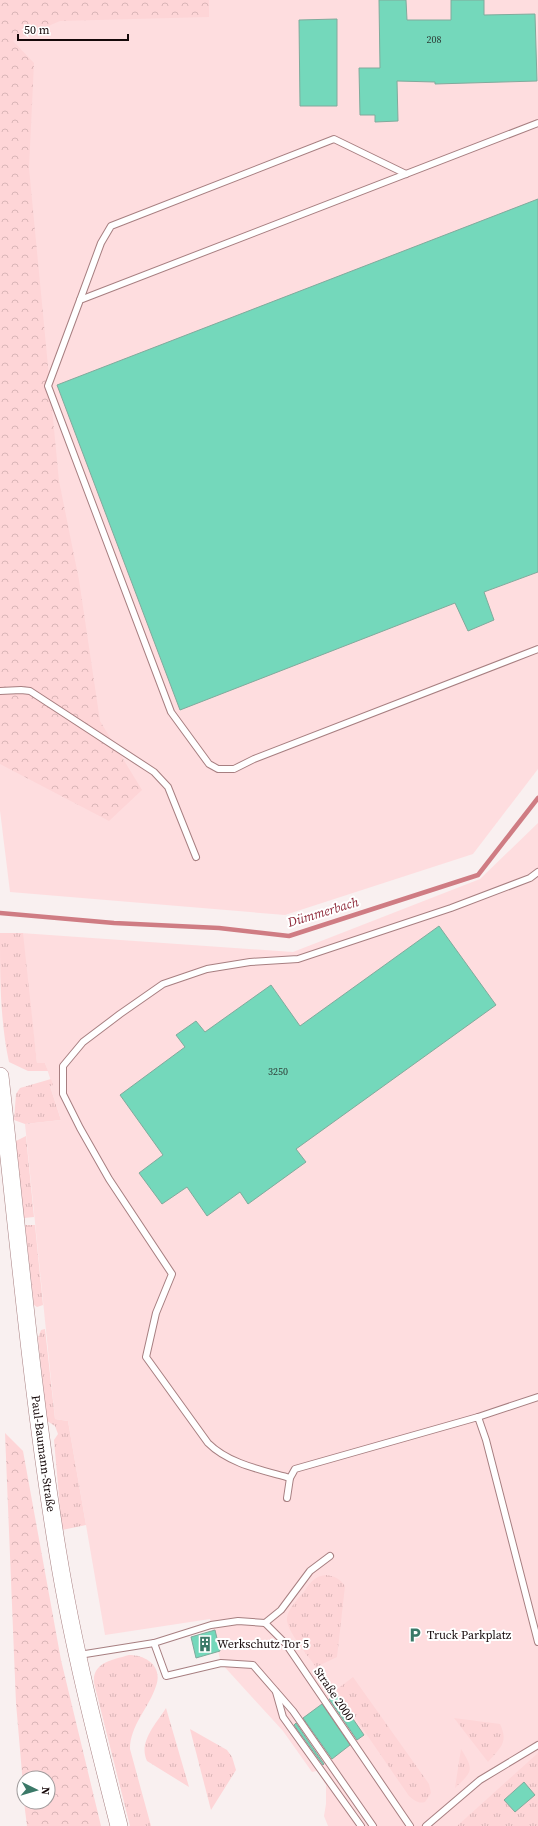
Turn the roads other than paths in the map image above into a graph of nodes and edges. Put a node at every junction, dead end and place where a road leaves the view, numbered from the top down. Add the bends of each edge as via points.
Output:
1 (538, 123) edge
2 (406, 174) junction
3 (80, 300) junction
4 (538, 649) edge
5 (0, 691) edge
6 (196, 857) dead end
7 (538, 872) edge
8 (0, 1076) edge
9 (538, 1397) edge
10 (478, 1417) junction
11 (290, 1478) junction
12 (287, 1498) dead end
13 (330, 1556) dead end
14 (265, 1623) junction
15 (538, 1642) edge
16 (154, 1643) junction
17 (78, 1656) junction
18 (275, 1689) junction
19 (538, 1745) edge
20 (119, 1826) edge
21 (361, 1826) edge
22 (373, 1826) edge
23 (410, 1826) edge
24 (426, 1826) edge

1 - 2 lane
2 - 3 lane
2 - 3 lane via 334,139 111,226 101,243
3 - 4 lane via 48,386 171,712 209,764 218,769 234,769
5 - 6 lane via 30,692 154,772 168,787
7 - 11 lane via 530,878 457,906 298,959 250,962 207,969 163,984 84,1042 63,1066 63,1094 109,1179 172,1274 156,1313 146,1357 218,1453
8 - 17 main road, Paul-Baumann-Straße via 43,1457
9 - 10 lane
10 - 11 lane via 295,1469
10 - 15 lane
11 - 12 lane
13 - 14 lane via 310,1571 282,1610
14 - 16 lane via 238,1621 211,1625
14 - 23 lane, Straße 2000 via 286,1644
16 - 17 lane
16 - 18 lane via 166,1676 221,1663 252,1665
17 - 20 main road, Paul-Baumann-Straße
18 - 21 lane via 283,1717
18 - 22 lane via 307,1730
19 - 24 lane via 480,1780

